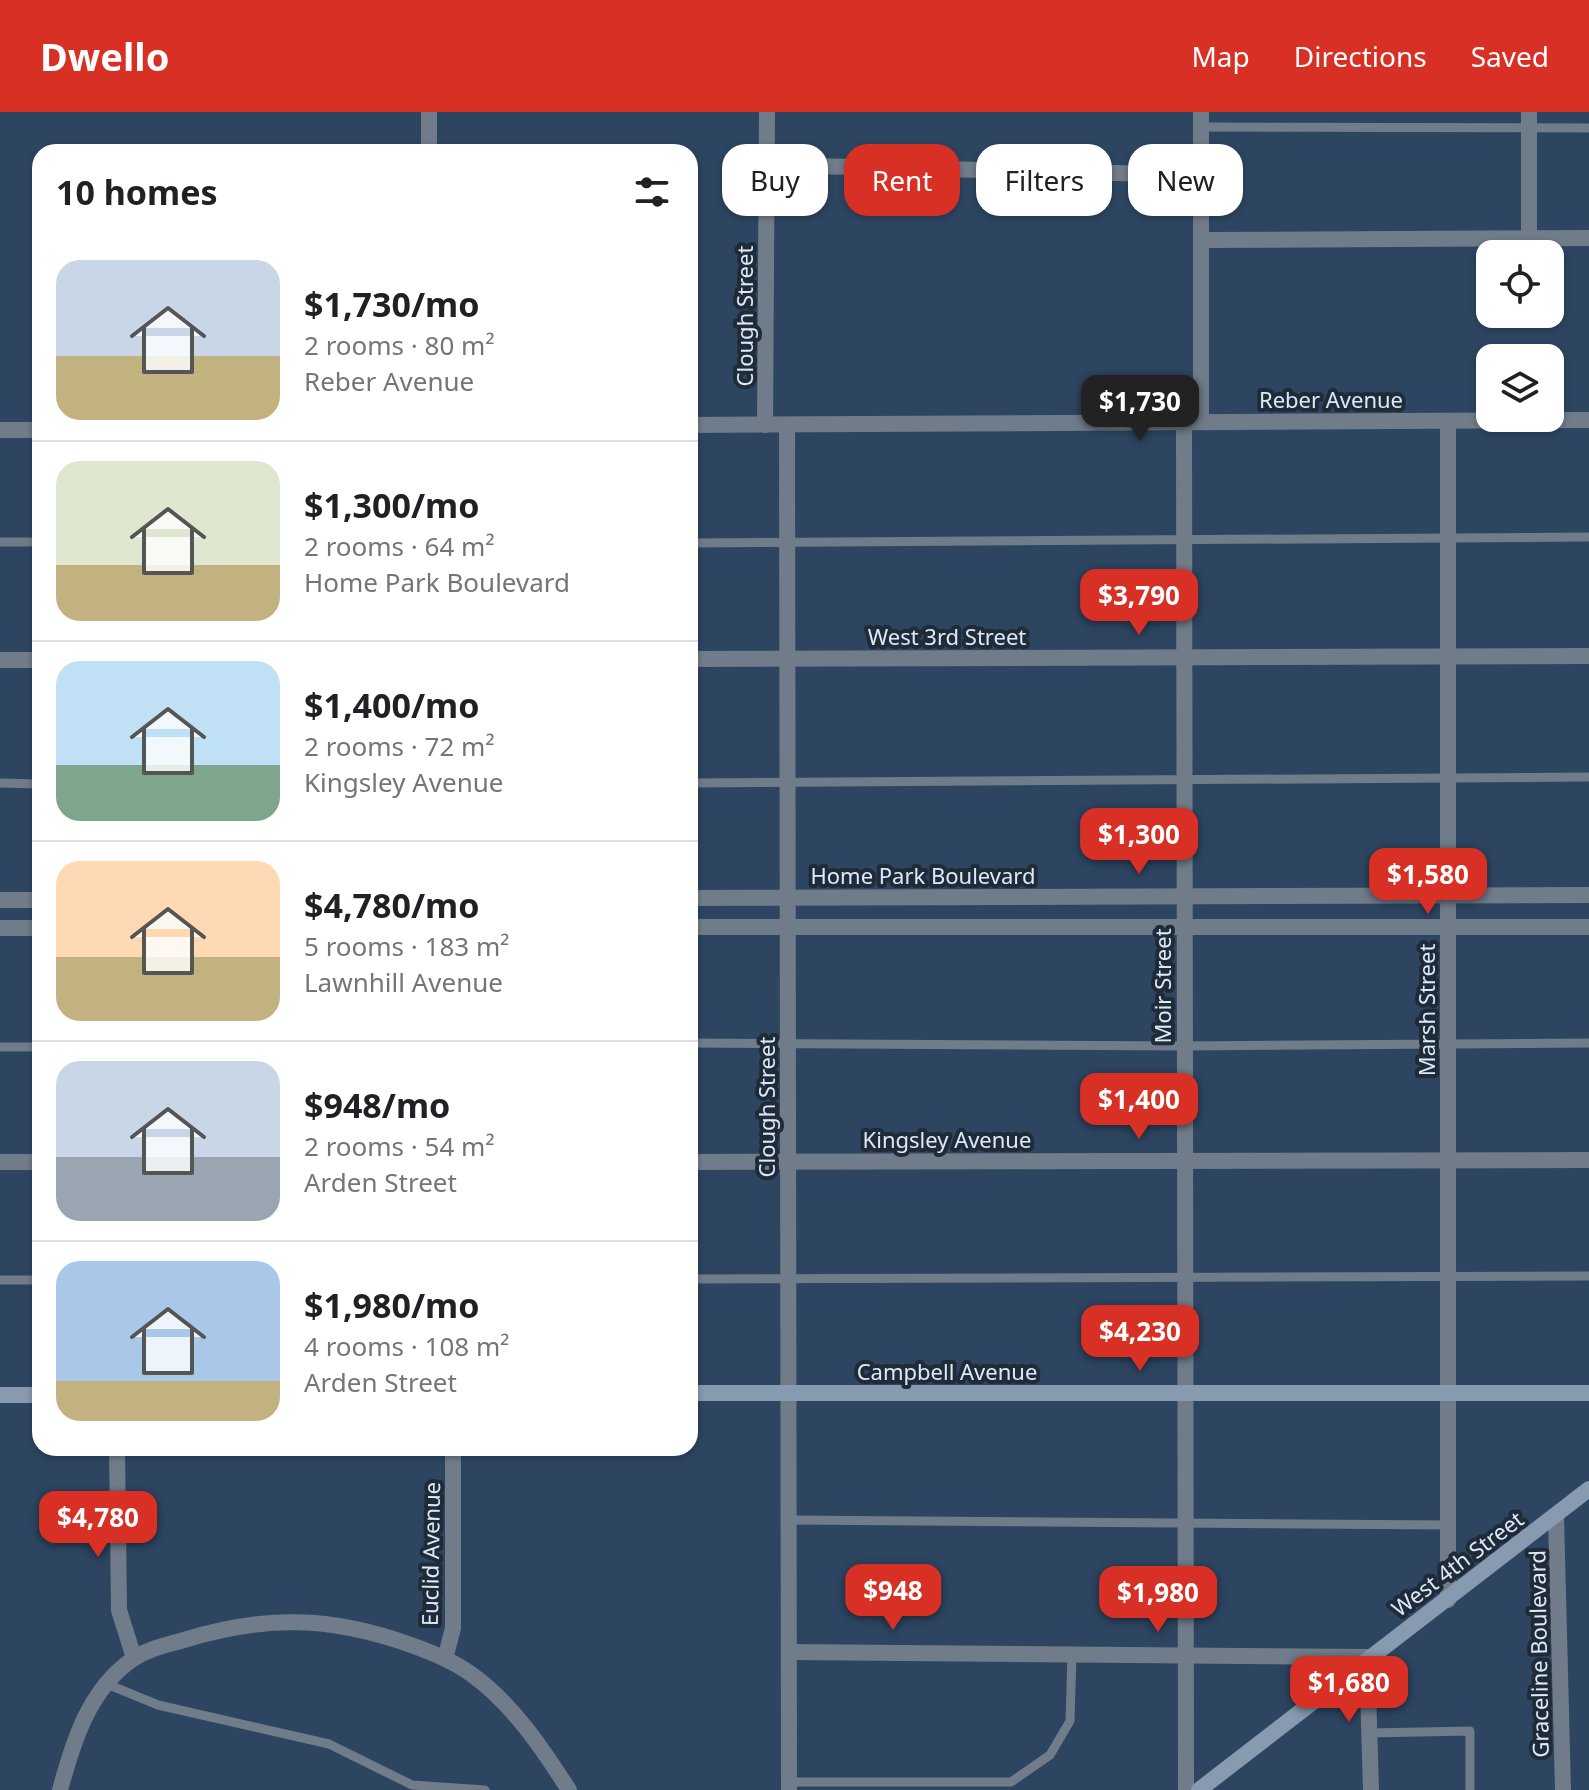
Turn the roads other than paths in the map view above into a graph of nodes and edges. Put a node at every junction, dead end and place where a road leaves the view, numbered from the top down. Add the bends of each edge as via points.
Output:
1 (429, 112) edge
2 (767, 112) edge
3 (1201, 120) edge
4 (1529, 120) edge
5 (1589, 128) edge
6 (429, 144) edge
7 (767, 144) edge
8 (1201, 144) edge
9 (828, 166) edge
10 (1128, 173) edge
11 (767, 216) edge
12 (1201, 216) edge
13 (1529, 238) junction
14 (1589, 238) edge
15 (1201, 240) junction
16 (1589, 420) edge
17 (1448, 421) junction
18 (1192, 422) junction
19 (698, 425) edge
20 (765, 425) junction
21 (787, 425) junction
22 (0, 430) edge
23 (32, 430) edge
24 (1589, 537) edge
25 (1184, 539) junction
26 (1448, 539) junction
27 (0, 542) edge
28 (32, 542) edge
29 (698, 543) edge
30 (787, 543) junction
31 (1448, 656) junction
32 (1589, 656) edge
33 (1184, 657) junction
34 (698, 659) edge
35 (787, 659) junction
36 (0, 660) edge
37 (32, 660) edge
38 (1448, 777) junction
39 (1589, 777) edge
40 (1184, 781) junction
41 (0, 783) edge
42 (698, 783) edge
43 (787, 783) junction
44 (32, 784) edge
45 (1589, 895) edge
46 (1184, 896) junction
47 (1448, 896) junction
48 (787, 897) junction
49 (698, 898) edge
50 (0, 900) edge
51 (32, 900) edge
52 (698, 927) edge
53 (787, 927) junction
54 (1184, 927) junction
55 (1448, 927) junction
56 (1589, 927) edge
57 (0, 928) edge
58 (32, 928) edge
59 (698, 1043) edge
60 (788, 1043) junction
61 (1589, 1043) edge
62 (1448, 1044) junction
63 (1184, 1046) junction
64 (0, 1047) edge
65 (32, 1047) edge
66 (1184, 1160) junction
67 (1589, 1160) edge
68 (1448, 1161) junction
69 (0, 1162) edge
70 (32, 1162) edge
71 (698, 1162) edge
72 (788, 1162) junction
73 (1184, 1275) junction
74 (1448, 1275) junction
75 (1589, 1276) edge
76 (698, 1279) edge
77 (788, 1279) junction
78 (0, 1280) edge
79 (32, 1280) edge
80 (1184, 1392) junction
81 (1448, 1392) junction
82 (698, 1393) edge
83 (788, 1393) junction
84 (1589, 1393) edge
85 (0, 1395) edge
86 (32, 1395) edge
87 (117, 1456) edge
88 (453, 1456) edge
89 (1589, 1489) edge
90 (1589, 1496) edge
91 (1556, 1516) junction
92 (788, 1520) junction
93 (1184, 1524) junction
94 (1448, 1525) junction
95 (1448, 1600) junction
96 (789, 1652) junction
97 (1072, 1653) junction
98 (1184, 1654) junction
99 (1367, 1657) junction
100 (134, 1658) junction
101 (445, 1659) junction
102 (107, 1684) junction
103 (1369, 1733) junction
104 (789, 1786) edge
105 (60, 1790) edge
106 (485, 1790) edge
107 (569, 1790) edge
108 (1186, 1790) edge
109 (1199, 1790) edge
110 (1370, 1790) edge
111 (1470, 1790) edge
112 (1563, 1790) edge

1 - 6 street
2 - 7 street, Clough Street
3 - 4 lane
3 - 8 street, Moir Street
4 - 5 lane
4 - 13 street
9 - 10 street
11 - 20 street, Clough Street
12 - 15 street, Moir Street
13 - 14 street
13 - 15 street
15 - 18 street, Moir Street
16 - 17 street, Reber Avenue
17 - 18 street, Reber Avenue
17 - 26 street, Marsh Street
18 - 21 street, Reber Avenue
18 - 25 street, Moir Street
19 - 20 street, Reber Avenue
20 - 21 street, Reber Avenue
21 - 30 street, Clough Street
22 - 23 street
24 - 26 lane
25 - 26 lane
25 - 30 lane
25 - 33 street, Moir Street
26 - 31 street, Marsh Street
27 - 28 lane
29 - 30 lane
30 - 35 street, Clough Street
31 - 32 street, West 3rd Street
31 - 33 street, West 3rd Street
31 - 38 street, Marsh Street
33 - 35 street, West 3rd Street
33 - 40 street, Moir Street
34 - 35 street, West 3rd Street
35 - 43 street, Clough Street
36 - 37 street
38 - 39 lane
38 - 40 lane
38 - 47 street, Marsh Street
40 - 43 lane
40 - 46 street, Moir Street
41 - 44 lane
42 - 43 lane
43 - 48 street, Clough Street
45 - 47 street, Home Park Boulevard
46 - 47 street, Home Park Boulevard
46 - 48 street, Home Park Boulevard
46 - 54 street, Moir Street
47 - 55 street, Marsh Street
48 - 49 street, Home Park Boulevard
48 - 53 street, Clough Street
50 - 51 street
52 - 53 street
53 - 54 street
53 - 60 street, Clough Street
54 - 55 street
54 - 63 street, Moir Street
55 - 56 street
55 - 62 street, Marsh Street
57 - 58 street
59 - 60 lane
60 - 63 lane
60 - 72 street, Clough Street
61 - 62 lane
62 - 63 lane
62 - 68 street, Marsh Street
63 - 66 street, Moir Street
64 - 65 lane
66 - 68 street, Kingsley Avenue
66 - 72 street, Kingsley Avenue
66 - 73 street, Moir Street
67 - 68 street, Kingsley Avenue
68 - 74 street, Marsh Street
69 - 70 street
71 - 72 street, Kingsley Avenue
72 - 77 street, Clough Street
73 - 74 lane
73 - 77 lane
73 - 80 street, Moir Street
74 - 75 lane
74 - 81 street, Marsh Street
76 - 77 lane
77 - 83 street, Clough Street
78 - 79 lane
80 - 81 main road, Campbell Avenue
80 - 83 main road, Campbell Avenue
80 - 93 street, Moir Street
81 - 84 main road, Campbell Avenue
81 - 94 street, Marsh Street
82 - 83 main road, Campbell Avenue
83 - 92 street, Clough Street
85 - 86 main road
87 - 100 street via 119,1610
88 - 101 street, Euclid Avenue via 453,1628
89 - 91 main road, West 4th Street
90 - 91 main road
91 - 95 main road, West 4th Street
91 - 112 street, Graceline Boulevard
92 - 93 lane
92 - 96 street, Clough Street
93 - 94 lane
93 - 98 street, Moir Street
94 - 95 street, Marsh Street
95 - 99 main road, West 4th Street
96 - 97 street
96 - 104 street, Clough Street
97 - 98 street
97 - 104 lane via 1070,1721 1050,1755 1011,1782
98 - 99 street
98 - 108 street, Moir Street
99 - 103 street
99 - 109 main road, West 4th Street
100 - 101 street via 221,1629 307,1621 367,1630
100 - 102 street
101 - 107 street via 478,1679 507,1707
102 - 105 street via 81,1725
102 - 106 lane via 158,1705 329,1744 412,1785
103 - 110 street
103 - 111 lane via 1470,1731

